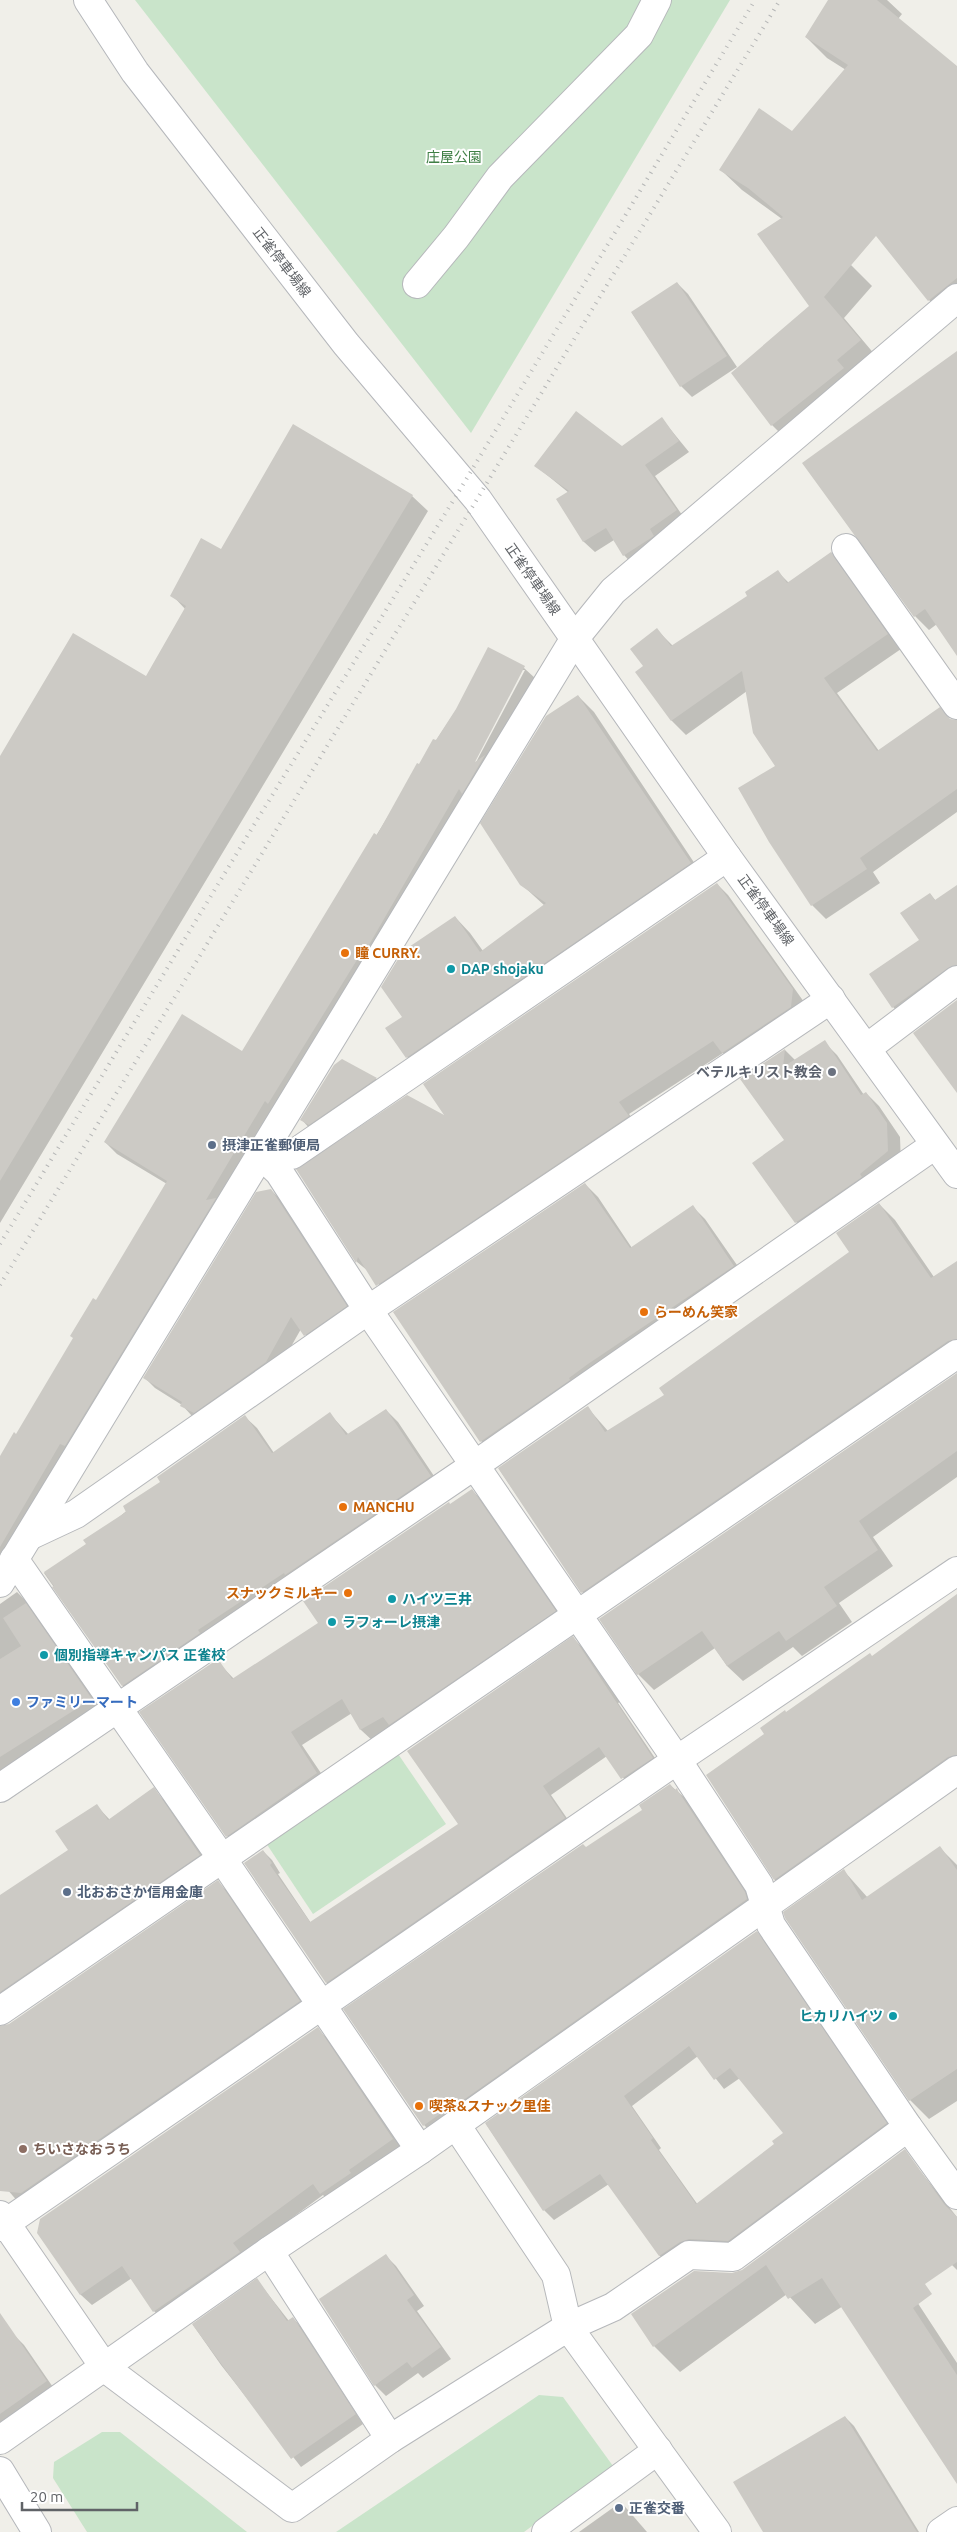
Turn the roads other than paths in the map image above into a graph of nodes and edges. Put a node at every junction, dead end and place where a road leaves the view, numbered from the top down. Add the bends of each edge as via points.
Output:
1 (88, 0) edge
2 (657, 0) edge
3 (417, 284) dead end
4 (957, 298) edge
5 (846, 548) dead end
6 (575, 638) junction
7 (957, 705) edge
8 (727, 857) junction
9 (957, 980) edge
10 (832, 999) junction
11 (867, 1048) junction
12 (935, 1145) junction
13 (260, 1154) junction
14 (957, 1174) edge
15 (368, 1310) junction
16 (957, 1354) edge
17 (475, 1465) junction
18 (29, 1536) junction
19 (14, 1559) junction
20 (957, 1571) edge
21 (0, 1583) edge
22 (578, 1613) junction
23 (118, 1708) junction
24 (678, 1760) junction
25 (957, 1770) edge
26 (0, 1788) edge
27 (221, 1857) junction
28 (765, 1904) junction
29 (322, 2006) junction
30 (0, 2011) edge
31 (456, 2125) junction
32 (908, 2127) junction
33 (420, 2150) junction
34 (957, 2195) edge
35 (2, 2222) edge
36 (269, 2251) junction
37 (568, 2327) junction
38 (105, 2368) junction
39 (390, 2439) junction
40 (0, 2440) edge
41 (658, 2450) junction
42 (0, 2471) edge
43 (957, 2521) edge
44 (37, 2532) edge
45 (546, 2532) edge
46 (717, 2532) edge
47 (941, 2532) edge

1 - 6 street, 正雀停車場線 via 135,72 346,344 478,500
2 - 3 street via 640,35 500,177
4 - 6 street via 613,591
5 - 7 street
6 - 8 street, 正雀停車場線
6 - 13 street
8 - 10 street, 正雀停車場線
8 - 13 street via 292,1155
9 - 11 street
10 - 11 street, 正雀停車場線
10 - 15 street
11 - 12 street, 正雀停車場線
12 - 14 street, 正雀停車場線
12 - 17 street
13 - 15 street via 279,1172
13 - 18 street
15 - 17 street
15 - 18 street via 76,1514
16 - 22 street
17 - 22 street
17 - 23 street
18 - 19 street
19 - 21 street
19 - 23 street
20 - 24 street
22 - 24 street
22 - 27 street
23 - 26 street
23 - 27 street
24 - 28 street via 759,1885
24 - 29 street
25 - 28 street
27 - 29 street
27 - 30 street
28 - 31 street
28 - 32 street via 771,1925
29 - 33 street
29 - 35 street
31 - 33 street
31 - 37 street via 556,2275
32 - 34 street
32 - 37 street via 733,2257 689,2255 613,2307
33 - 36 street
35 - 38 street
36 - 38 street
36 - 39 street
37 - 39 street
37 - 41 street
38 - 39 street via 292,2508
38 - 40 street
41 - 45 street
41 - 46 street
42 - 44 street
43 - 47 street

